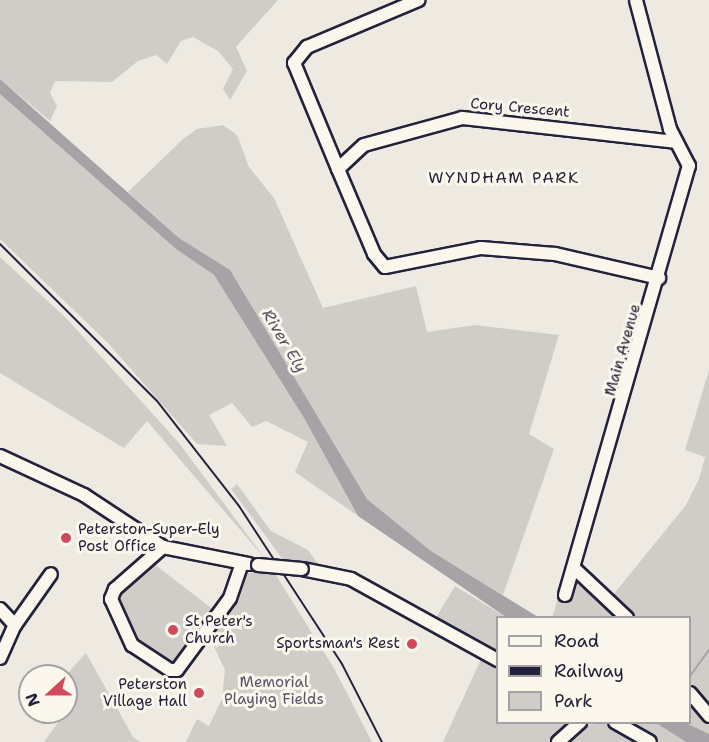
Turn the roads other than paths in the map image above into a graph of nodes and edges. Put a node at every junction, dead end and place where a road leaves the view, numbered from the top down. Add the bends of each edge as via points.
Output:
1 (418, 0) edge
2 (636, 0) edge
3 (676, 142) junction
4 (338, 169) junction
5 (659, 278) junction
6 (0, 456) edge
7 (164, 547) junction
8 (242, 563) junction
9 (574, 568) junction
10 (51, 574) dead end
11 (565, 595) dead end
12 (0, 609) edge
13 (625, 616) edge
14 (15, 625) junction
15 (0, 658) edge
16 (496, 659) edge
17 (691, 694) edge
18 (709, 716) edge
19 (579, 724) edge
20 (617, 724) edge
21 (558, 742) edge
22 (650, 742) edge

1 - 4 street via 307,47 294,63 295,76
2 - 3 street, Main Avenue
3 - 4 street, Cory Crescent via 462,118 364,145
3 - 5 street, Main Avenue via 689,166
4 - 5 street via 374,254 385,267 480,248 555,254
5 - 9 street, Main Avenue
6 - 7 street via 84,495
7 - 8 street
7 - 8 street via 115,589 111,599 132,645 170,670 177,670 230,598
8 - 16 street, bridge via 351,579
9 - 11 street, Main Avenue
9 - 13 street
10 - 14 street
12 - 14 street
14 - 15 street
17 - 18 street
19 - 21 street
20 - 22 street

